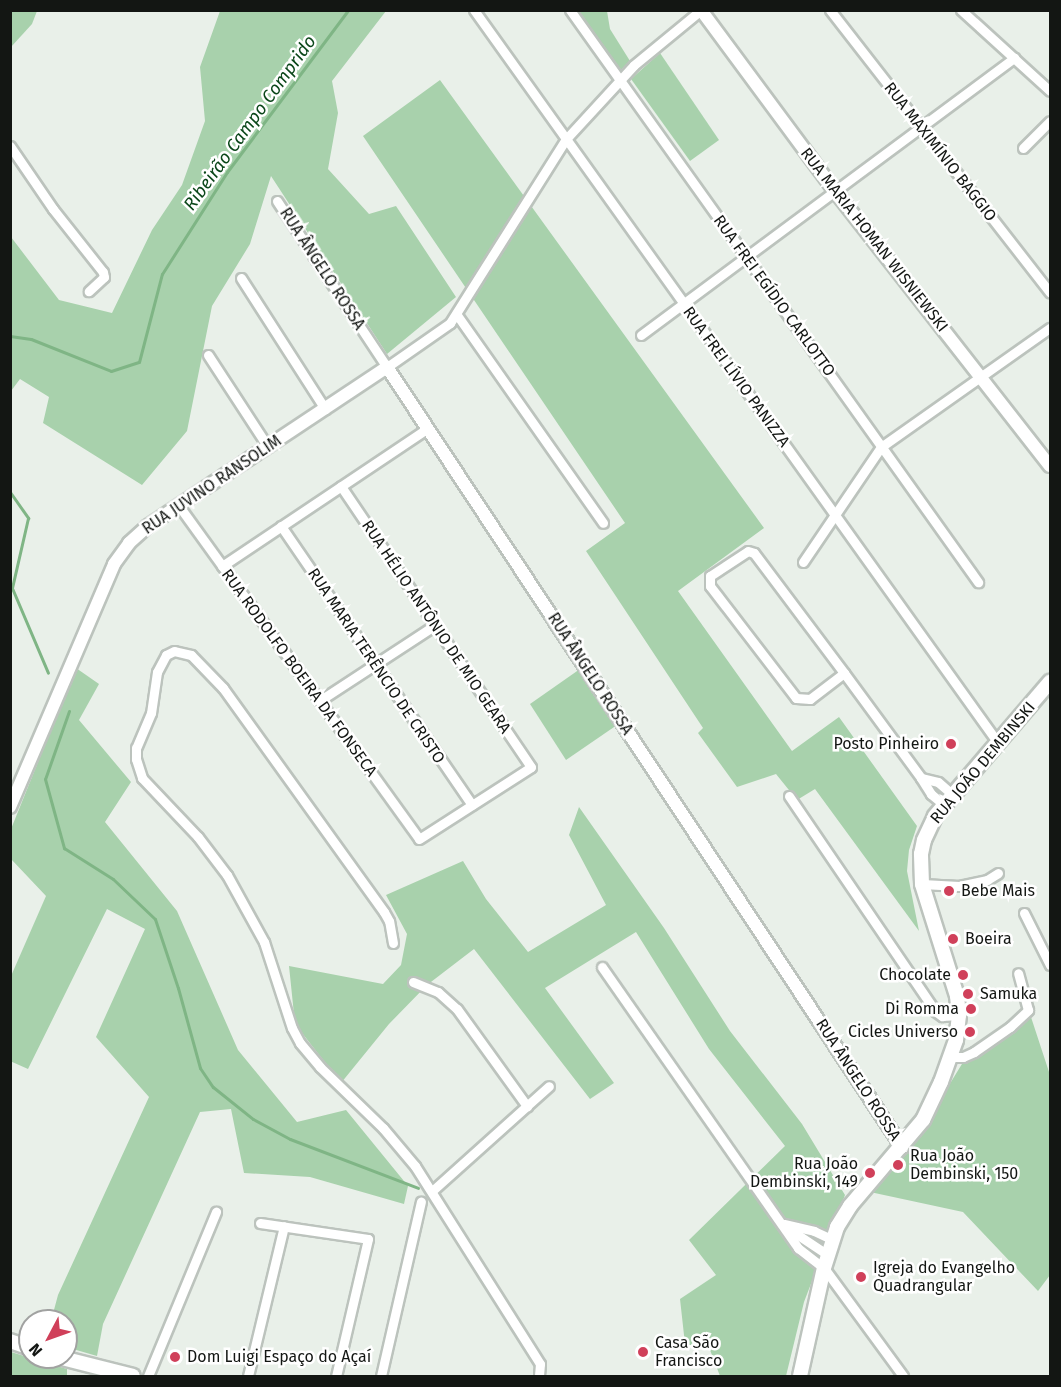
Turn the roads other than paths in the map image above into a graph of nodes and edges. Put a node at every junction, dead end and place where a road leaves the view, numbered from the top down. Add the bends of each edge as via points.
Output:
1 (474, 10) edge
2 (570, 10) edge
3 (701, 10) edge
4 (830, 10) edge
5 (961, 10) edge
6 (1014, 58) junction
7 (619, 80) junction
8 (1050, 91) edge
9 (1050, 121) edge
10 (921, 127) junction
11 (566, 139) junction
12 (10, 146) edge
13 (1023, 148) dead end
14 (835, 191) junction
15 (277, 201) dead end
16 (746, 257) junction
17 (241, 278) dead end
18 (89, 291) dead end
19 (1050, 293) edge
20 (684, 304) junction
21 (457, 315) junction
22 (1050, 327) edge
23 (641, 335) dead end
24 (208, 355) dead end
25 (387, 367) junction
26 (981, 377) junction
27 (325, 409) junction
28 (428, 429) junction
29 (268, 447) junction
30 (882, 447) junction
31 (1050, 466) edge
32 (341, 486) junction
33 (179, 506) junction
34 (835, 516) junction
35 (603, 523) dead end
36 (281, 526) junction
37 (803, 562) dead end
38 (222, 566) junction
39 (978, 582) dead end
40 (435, 625) junction
41 (375, 664) junction
42 (844, 673) junction
43 (1050, 682) edge
44 (319, 701) junction
45 (998, 743) junction
46 (921, 778) junction
47 (789, 796) dead end
48 (949, 800) junction
49 (472, 805) junction
50 (10, 807) edge
51 (998, 873) dead end
52 (922, 884) junction
53 (1024, 913) dead end
54 (393, 943) dead end
55 (1050, 965) edge
56 (602, 967) dead end
57 (1018, 973) dead end
58 (413, 982) dead end
59 (959, 1015) junction
60 (950, 1057) junction
61 (549, 1086) dead end
62 (527, 1106) junction
63 (902, 1147) junction
64 (432, 1191) junction
65 (422, 1202) dead end
66 (216, 1212) dead end
67 (260, 1223) dead end
68 (781, 1224) junction
69 (284, 1226) junction
70 (833, 1240) junction
71 (826, 1262) junction
72 (78, 1362) edge
73 (133, 1377) edge
74 (148, 1377) edge
75 (248, 1377) edge
76 (336, 1377) edge
77 (381, 1377) edge
78 (540, 1377) edge
79 (800, 1377) edge
80 (903, 1377) edge

1 - 11 street, RUA FREI LÍVIO PANIZZA
2 - 7 street, RUA FREI EGÍDIO CARLOTTO
3 - 7 street
3 - 14 street, RUA MARIA HOMAN WISNIEWSKI
4 - 10 street, RUA MAXIMÍNIO BAGGIO
5 - 6 street
6 - 8 street
6 - 10 street
7 - 11 street
7 - 16 street, RUA FREI EGÍDIO CARLOTTO
9 - 13 street
10 - 14 street
10 - 19 street, RUA MAXIMÍNIO BAGGIO
11 - 20 street, RUA FREI LÍVIO PANIZZA
11 - 21 street
12 - 18 street via 102,272 104,277
14 - 16 street
14 - 26 street, RUA MARIA HOMAN WISNIEWSKI
15 - 25 street, RUA ÂNGELO ROSSA
16 - 20 street
16 - 30 street, RUA FREI EGÍDIO CARLOTTO
17 - 27 street
20 - 23 street
20 - 34 street, RUA FREI LÍVIO PANIZZA
21 - 25 street via 438,334
21 - 35 street
22 - 26 street
24 - 29 street
25 - 27 street, RUA JUVINO RANSOLIM
25 - 28 street, RUA ÂNGELO ROSSA
26 - 30 street
26 - 31 street, RUA MARIA HOMAN WISNIEWSKI
27 - 29 street, RUA JUVINO RANSOLIM
28 - 32 street
28 - 63 street, RUA ÂNGELO ROSSA
29 - 33 street, RUA JUVINO RANSOLIM
30 - 34 street
30 - 39 street, RUA FREI EGÍDIO CARLOTTO
32 - 36 street
32 - 40 street, RUA HÉLIO ANTÔNIO DE MIO GEARA
33 - 38 street, RUA RODOLFO BOEIRA DA FONSECA
33 - 50 street, RUA JUVINO RANSOLIM via 138,534 114,564
34 - 37 street
34 - 45 street, RUA FREI LÍVIO PANIZZA
36 - 38 street
36 - 41 street, RUA MARIA TERÊNCIO DE CRISTO
38 - 44 street, RUA RODOLFO BOEIRA DA FONSECA
40 - 41 street
40 - 49 street, RUA HÉLIO ANTÔNIO DE MIO GEARA via 531,767
41 - 44 street
41 - 49 street, RUA MARIA TERÊNCIO DE CRISTO
42 - 42 street via 751,551 710,576 710,586 796,698 810,699
42 - 46 street
43 - 45 main road, RUA JOÃO DEMBINSKI
44 - 49 street, RUA RODOLFO BOEIRA DA FONSECA via 419,839
45 - 48 main road, RUA JOÃO DEMBINSKI
46 - 48 street via 931,794
46 - 48 street via 938,782
47 - 59 street via 934,1011 942,1016
48 - 52 main road, RUA JOÃO DEMBINSKI via 924,840
51 - 52 street via 987,880 959,886
52 - 59 main road, RUA JOÃO DEMBINSKI via 955,987
53 - 55 street
54 - 64 street via 384,912 223,688 191,655 174,651 166,655 157,672 151,713 136,748 142,778 198,837 240,895 264,942 300,1042 400,1147
56 - 68 street
57 - 60 street via 1028,1010 974,1052
58 - 62 street via 438,992 457,1010
59 - 60 main road, RUA JOÃO DEMBINSKI
60 - 63 main road, RUA JOÃO DEMBINSKI via 928,1111
61 - 62 street
62 - 64 street
63 - 70 main road, RUA JOÃO DEMBINSKI via 850,1206
64 - 78 street via 540,1364
65 - 77 street
66 - 74 street
67 - 69 street
68 - 70 street
68 - 71 street via 798,1248
69 - 75 street
69 - 76 street via 368,1239
70 - 71 main road, RUA JOÃO DEMBINSKI
71 - 79 main road, RUA JOÃO DEMBINSKI
71 - 80 street
72 - 73 main road

